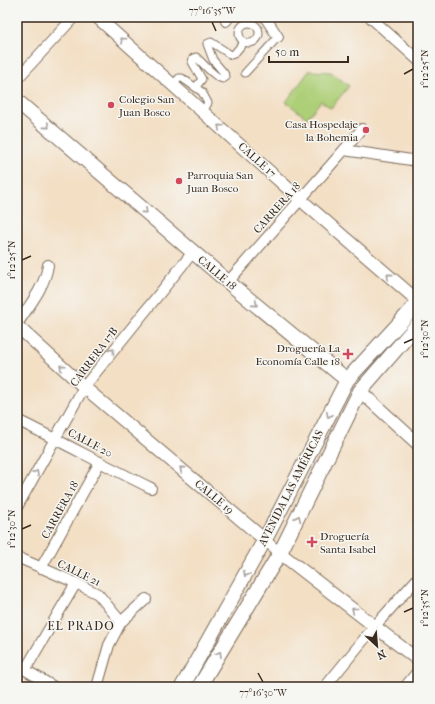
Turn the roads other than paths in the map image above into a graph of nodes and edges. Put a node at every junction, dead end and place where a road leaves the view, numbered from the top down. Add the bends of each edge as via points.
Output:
1 (74, 17) edge
2 (97, 17) edge
3 (264, 17) edge
4 (370, 17) edge
5 (255, 24) junction
6 (278, 37) joint
7 (244, 42) junction
8 (418, 60) edge
9 (245, 74) dead end
10 (17, 79) edge
11 (173, 85) junction
12 (196, 87) junction
13 (17, 101) edge
14 (203, 112) junction
15 (362, 130) dead end
16 (344, 150) junction
17 (418, 161) edge
18 (301, 200) junction
19 (193, 252) junction
20 (48, 265) dead end
21 (228, 282) junction
22 (418, 302) edge
23 (418, 324) edge
24 (17, 325) edge
25 (347, 380) junction
26 (84, 387) junction
27 (360, 391) junction
28 (17, 420) edge
29 (56, 438) junction
30 (418, 444) edge
31 (100, 462) junction
32 (151, 488) dead end
33 (17, 507) edge
34 (265, 540) junction
35 (280, 553) junction
36 (17, 557) edge
37 (41, 568) junction
38 (418, 578) edge
39 (76, 583) junction
40 (146, 598) dead end
41 (121, 622) junction
42 (374, 627) junction
43 (418, 660) edge
44 (21, 667) edge
45 (418, 671) edge
46 (54, 687) edge
47 (97, 687) edge
48 (182, 687) edge
49 (199, 687) edge
50 (325, 687) edge
51 (405, 687) edge

1 - 10 street
11 -> 2 street, CALLE 17
3 - 5 street
3 - 6 street
4 - 8 street
5 - 7 street via 247,23 241,28 240,36
5 - 7 street via 260,31 258,39 251,43
6 - 9 street
7 - 12 street via 232,55 210,42 207,44 226,77 218,79 196,57 193,58 192,62 202,79
11 - 12 street via 182,78
11 - 14 street, CALLE 17
12 - 14 street via 208,103
13 -> 19 main road, CALLE 18
18 -> 14 street, CALLE 17
15 - 16 street, CARRERA 18
16 - 17 street
16 - 18 street, CARRERA 18
18 - 21 street, CARRERA 18
22 -> 18 street, CALLE 17
19 - 21 main road, CALLE 18
26 -> 19 street, CARRERA 17B
20 - 24 street via 38,292
21 -> 25 main road, CALLE 18
22 - 25 main road, AVENIDA LAS AMÉRICAS
23 - 27 main road, AVENIDA LAS AMÉRICAS
26 -> 24 street, CALLE 19
25 - 27 street, CALLE 18
25 -> 34 main road, AVENIDA LAS AMÉRICAS
26 - 29 street, CARRERA 17B
34 -> 26 street, CALLE 19
27 - 30 street, CALLE 18
35 -> 27 main road, AVENIDA LAS AMÉRICAS
28 - 29 street, CALLE 20
29 - 31 street, CALLE 20
33 -> 29 street, CARRERA 17B
31 - 32 street, CALLE 20
31 - 37 street, CARRERA 18
34 - 35 street, CALLE 19
34 -> 48 main road, AVENIDA LAS AMÉRICAS
42 -> 35 street, CALLE 19
49 -> 35 main road, AVENIDA LAS AMÉRICAS
36 - 37 street, CALLE 21
37 - 39 street, CALLE 21
38 - 42 street
39 - 41 street, CALLE 21 via 98,594
39 - 44 street
40 - 41 street
41 - 47 street via 109,645
42 - 43 street, CALLE 19
42 - 50 street
44 - 46 street
45 - 51 street

